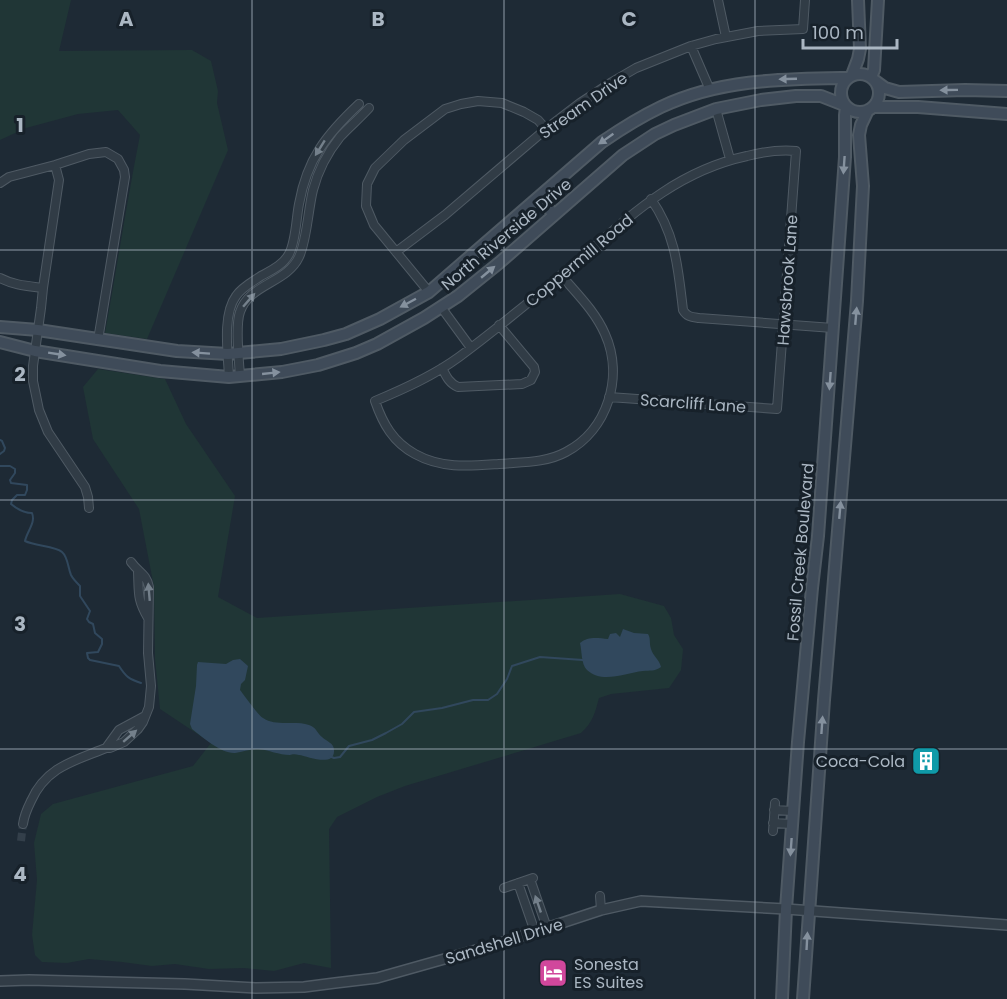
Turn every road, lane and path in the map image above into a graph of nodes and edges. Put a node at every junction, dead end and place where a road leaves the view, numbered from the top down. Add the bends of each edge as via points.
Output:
1 (718, 0) edge
2 (805, 0) edge
3 (858, 0) edge
4 (878, 0) edge
5 (726, 37) junction
6 (691, 46) junction
7 (849, 77) junction
8 (873, 79) junction
9 (710, 90) junction
10 (1007, 91) edge
11 (359, 104) dead end
12 (845, 106) junction
13 (369, 108) dead end
14 (716, 109) junction
15 (870, 109) junction
16 (1007, 114) edge
17 (546, 129) junction
18 (796, 151) joint
19 (730, 159) junction
20 (56, 165) junction
21 (0, 183) edge
22 (540, 197) junction
23 (651, 199) junction
24 (554, 215) junction
25 (396, 252) junction
26 (561, 275) junction
27 (0, 278) edge
28 (42, 288) junction
29 (429, 292) junction
30 (441, 307) junction
31 (783, 324) junction
32 (499, 325) junction
33 (0, 327) edge
34 (833, 328) junction
35 (38, 330) junction
36 (98, 340) junction
37 (0, 342) edge
38 (471, 348) junction
39 (35, 351) junction
40 (234, 354) junction
41 (442, 368) junction
42 (234, 377) junction
43 (609, 397) junction
44 (777, 409) joint
45 (89, 508) dead end
46 (818, 536) junction
47 (838, 537) junction
48 (131, 562) dead end
49 (146, 715) junction
50 (106, 748) junction
51 (793, 811) junction
52 (23, 824) tunnel mouth
53 (792, 824) junction
54 (518, 883) junction
55 (504, 888) dead end
56 (600, 896) dead end
57 (786, 909) junction
58 (601, 910) junction
59 (808, 912) junction
60 (1007, 925) edge
61 (547, 928) junction
62 (535, 932) junction
63 (0, 981) edge
64 (782, 999) edge
65 (803, 999) edge

1 - 5 street
2 - 5 street, Stream Drive via 803,29
3 - 7 main road via 860,49
4 - 8 main road
5 - 6 street, Stream Drive
6 - 9 street
6 - 17 street, Stream Drive via 636,68
7 - 8 main road via 862,74
7 -> 9 main road, North Riverside Drive via 767,80
7 - 12 main road via 840,94
10 -> 8 main road via 899,92
8 - 15 main road via 879,97
9 - 14 main road
9 -> 22 main road, North Riverside Drive via 662,106 633,122 602,142
11 -> 40 street via 331,132 310,165 285,261 236,295 227,320
12 - 14 main road, North Riverside Drive via 821,96 795,96
12 - 15 main road via 854,111
12 -> 34 main road, Fossil Creek Boulevard
40 -> 13 street via 245,302 293,268 302,250 320,170 339,138
14 - 19 street
14 - 24 main road, North Riverside Drive via 655,134 623,155
15 - 16 main road via 918,107
47 -> 15 main road via 858,278 862,186 859,135
17 - 25 street, Stream Drive
17 - 25 street via 524,112 502,103 478,101 445,109 404,140 375,168 367,184 366,206 374,225
18 - 19 street, Coppermill Road via 778,150
18 - 31 street, Hawsbrook Lane
19 - 23 street, Coppermill Road via 691,174
20 - 21 street
20 - 28 street via 59,180
20 - 36 street via 106,152 118,159 124,170
22 - 24 main road
22 - 29 main road, North Riverside Drive
23 - 26 street, Coppermill Road
23 - 31 street via 674,246 686,314
30 -> 24 main road, North Riverside Drive via 472,286
25 - 29 street
26 - 32 street, Coppermill Road
26 - 43 street via 605,335 613,370
27 - 28 street
28 - 35 street
29 - 30 main road
29 -> 40 main road, North Riverside Drive via 346,334 281,349
30 - 38 street
42 -> 30 main road, North Riverside Drive via 282,372 347,356 397,334
31 - 34 street
31 - 44 street, Hawsbrook Lane
32 - 38 street, Coppermill Road
32 - 41 street via 534,367 531,380 522,384 458,387
33 - 35 main road, North Riverside Drive
34 -> 46 main road, Fossil Creek Boulevard
35 - 36 main road, North Riverside Drive
35 - 39 street
40 -> 36 main road, North Riverside Drive
37 - 39 main road, North Riverside Drive
38 - 41 street, Coppermill Road
39 -> 42 main road, North Riverside Drive via 160,371
39 - 45 street via 33,381 39,410 48,432 85,487
40 - 42 street
41 - 43 street, Coppermill Road via 375,401 389,432 405,448 428,461 446,465 540,460 566,452 594,429
43 - 44 street, Scarcliff Lane
46 - 47 main road
46 - 51 main road, Fossil Creek Boulevard
59 -> 47 main road
48 - 49 street via 138,572 138,596 148,618 151,692
49 - 50 street via 119,730
50 -> 49 street via 124,742
50 - 52 street via 68,763 43,781
51 - 53 main road, Fossil Creek Boulevard
51 - 53 street via 775,806 773,827
53 -> 57 main road, Fossil Creek Boulevard
54 - 55 street
61 -> 54 street via 532,879
54 - 62 street
56 - 58 street
57 - 58 street, Sandshell Drive via 648,901
57 - 59 street, Sandshell Drive
57 - 64 main road, Fossil Creek Boulevard
58 - 61 street, Sandshell Drive
59 - 60 street, Sandshell Drive
65 -> 59 main road
61 - 62 street, Sandshell Drive
62 - 63 street, Sandshell Drive via 377,978 304,987

